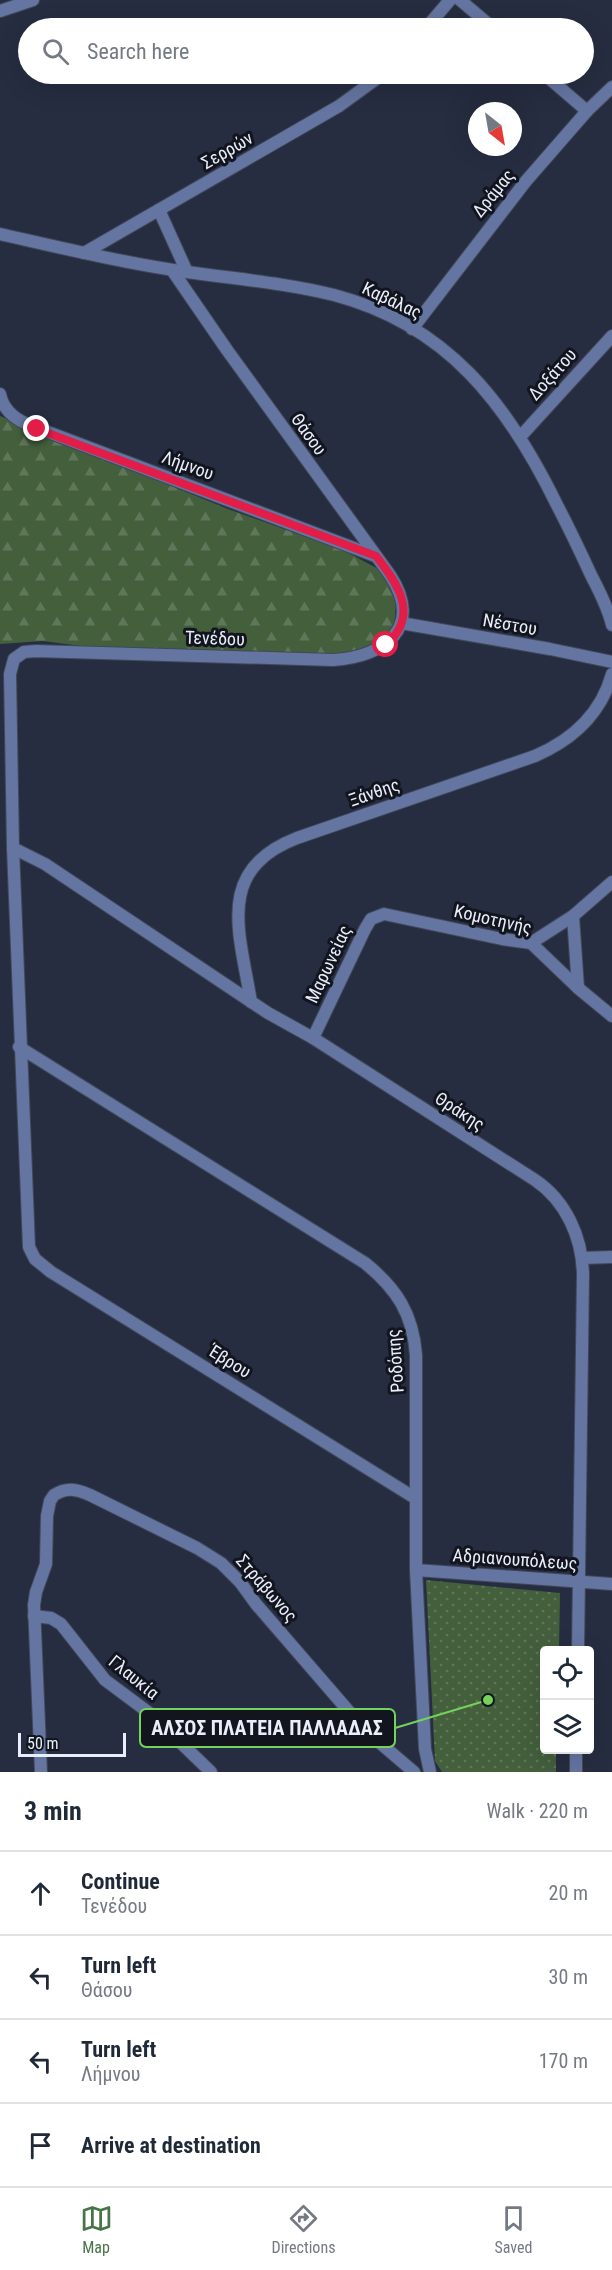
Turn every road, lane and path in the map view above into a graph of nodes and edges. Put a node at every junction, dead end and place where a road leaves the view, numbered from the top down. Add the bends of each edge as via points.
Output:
1 (33, 0) edge
2 (450, 0) edge
3 (460, 0) edge
4 (0, 11) edge
5 (435, 18) edge
6 (481, 18) edge
7 (369, 84) edge
8 (556, 84) edge
9 (612, 87) edge
10 (587, 111) junction
11 (159, 210) junction
12 (0, 234) edge
13 (84, 253) junction
14 (172, 270) junction
15 (187, 272) junction
16 (412, 329) junction
17 (612, 336) edge
18 (0, 394) edge
19 (520, 437) junction
20 (376, 556) junction
21 (401, 623) junction
22 (612, 625) edge
23 (612, 662) edge
24 (612, 674) edge
25 (13, 848) junction
26 (612, 882) edge
27 (384, 914) joint
28 (573, 915) junction
29 (531, 943) junction
30 (578, 988) junction
31 (251, 1002) junction
32 (612, 1016) edge
33 (313, 1038) junction
34 (20, 1047) junction
35 (612, 1257) edge
36 (582, 1258) junction
37 (415, 1498) junction
38 (416, 1570) junction
39 (579, 1582) junction
40 (612, 1584) edge
41 (34, 1616) junction
42 (578, 1646) edge
43 (576, 1754) edge
44 (41, 1772) edge
45 (212, 1772) edge
46 (414, 1772) edge
47 (430, 1772) edge
48 (576, 1772) edge

1 - 4 street
2 - 5 street
3 - 6 street
7 - 11 street, Σερρών via 339,106
8 - 10 street
9 - 10 street, Δράμας
10 - 16 street, Δράμας via 496,217
11 - 13 street, Σερρών
11 - 15 street
12 - 13 street, Καβάλας
13 - 14 street, Καβάλας
14 - 15 street, Καβάλας
14 - 20 street, Θάσου
15 - 16 street, Καβάλας via 334,295 374,309
16 - 19 street, Καβάλας via 469,372
17 - 19 street, Δοξάτου
18 - 20 street, Λήμνου via 9,412 27,424
19 - 22 street, Καβάλας via 570,532
20 - 21 street, Θάσου via 401,594
21 - 23 street, Νέστου
21 - 25 street, Τενέδου via 381,648 343,659 24,652 15,658 10,674
24 - 31 street, Ξάνθης via 588,721 557,747 297,838 261,857 244,879 238,901
25 - 31 street, Θράκης via 45,864
25 - 34 street
26 - 28 street
27 - 29 street, Κομοτηνής
27 - 33 street, Μαρωνείας via 371,919 364,929
28 - 29 street
28 - 30 street
29 - 30 street, Κομοτηνής
30 - 32 street, Κομοτηνής
31 - 33 street, Θράκης
33 - 36 street, Θράκης via 543,1186 569,1219
34 - 37 street, Ροδόπης via 365,1263 388,1285 407,1312 414,1334
34 - 37 street, Έβρου via 27,1237 35,1259
35 - 36 street
36 - 39 street, Θράκης
37 - 38 street, Ροδόπης
38 - 39 street, Αδριανουπόλεως
38 - 47 street, Ροδόπης via 425,1749
39 - 40 street, Αδριανουπόλεως
39 - 42 street, Θράκης
41 - 44 street
41 - 45 street, Γλαυκία via 61,1623 105,1680 152,1715
41 - 46 street, Στράβωνος via 36,1592 46,1564 50,1501 68,1489 79,1490 220,1563 358,1722
43 - 48 street

